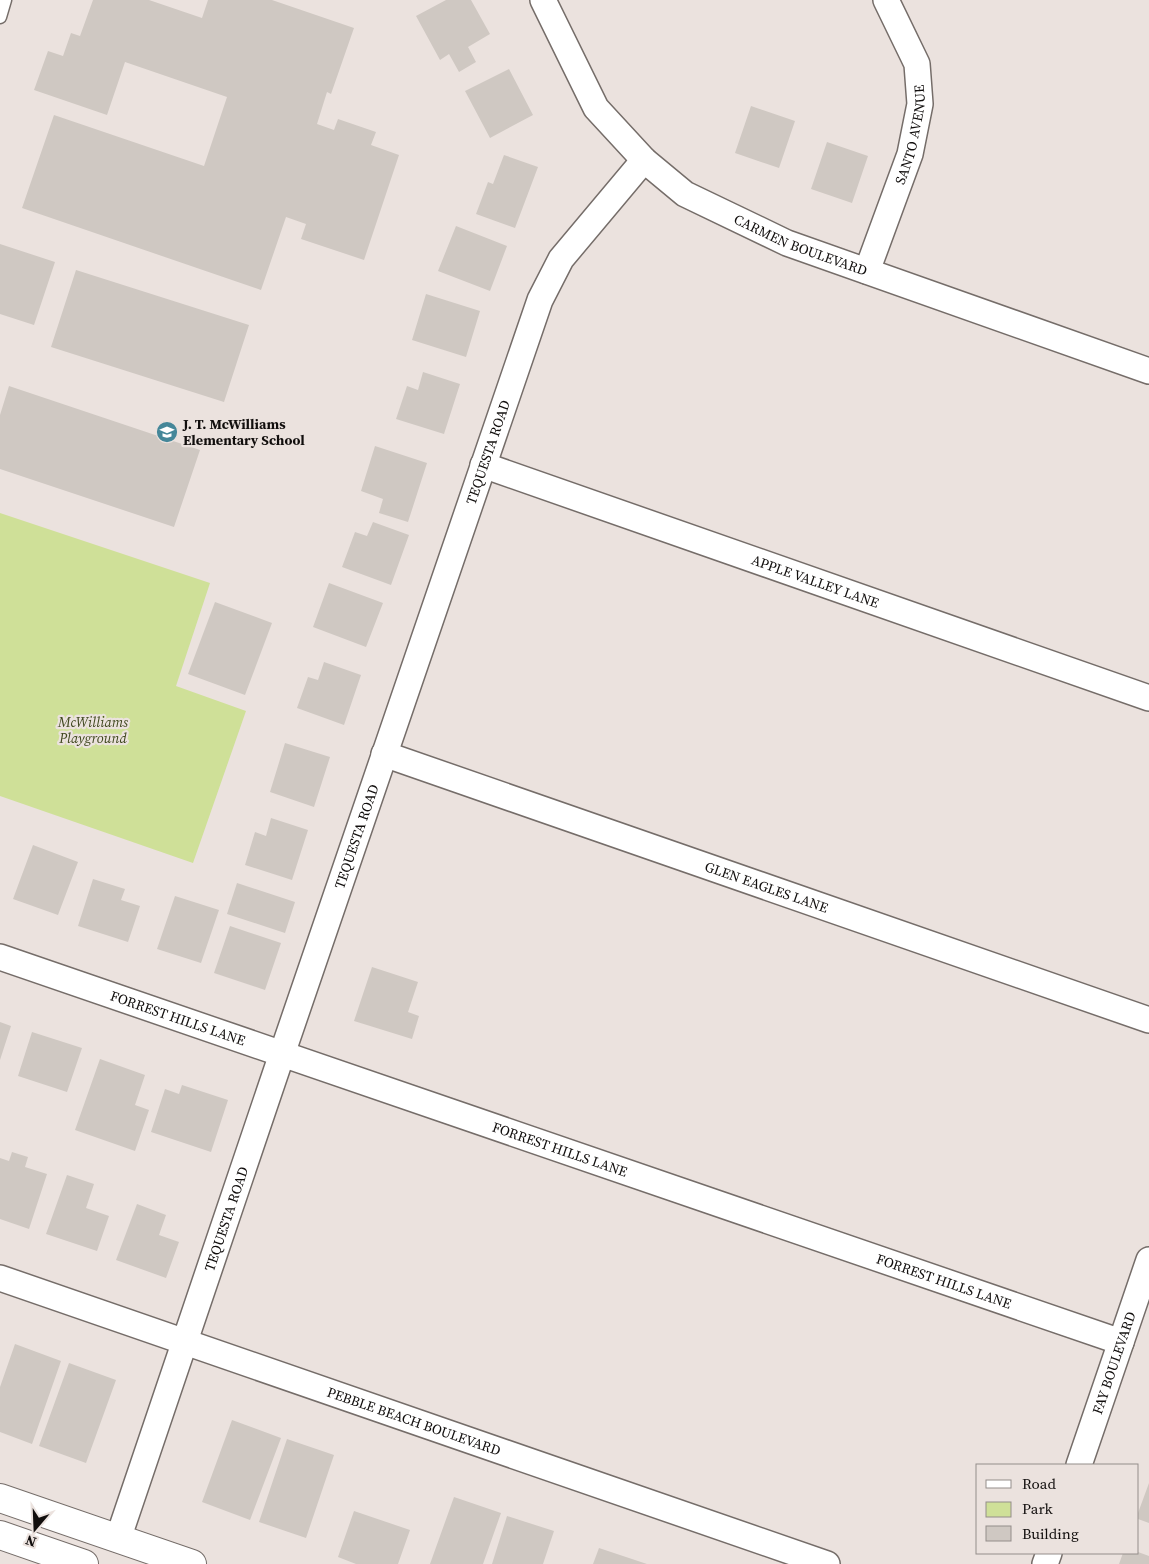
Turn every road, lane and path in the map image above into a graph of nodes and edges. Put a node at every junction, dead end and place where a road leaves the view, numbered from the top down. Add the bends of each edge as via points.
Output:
1 (6, 0) edge
2 (543, 0) edge
3 (886, 0) edge
4 (0, 17) edge
5 (644, 160) junction
6 (868, 270) junction
7 (1149, 371) edge
8 (483, 465) junction
9 (1149, 698) edge
10 (384, 754) junction
11 (0, 956) edge
12 (1149, 1020) edge
13 (282, 1054) junction
14 (1149, 1260) edge
15 (0, 1278) edge
16 (184, 1342) junction
17 (1121, 1342) junction
18 (1079, 1464) edge
19 (0, 1498) edge
20 (0, 1535) edge
21 (118, 1539) junction
22 (84, 1564) edge
23 (192, 1564) edge
24 (827, 1564) edge

1 - 4 lane
2 - 5 street, CARMEN BOULEVARD via 596,108
3 - 6 street, SANTO AVENUE via 917,64 920,104 910,154
5 - 6 street, CARMEN BOULEVARD via 685,194 788,242
5 - 8 street, TEQUESTA ROAD via 561,259 540,300
6 - 7 street, CARMEN BOULEVARD
8 - 9 street, APPLE VALLEY LANE
8 - 10 street, TEQUESTA ROAD
10 - 12 street, GLEN EAGLES LANE
10 - 13 street, TEQUESTA ROAD
11 - 13 street, FORREST HILLS LANE
13 - 16 street, TEQUESTA ROAD
13 - 17 street, FORREST HILLS LANE
14 - 17 street, FAY BOULEVARD
15 - 16 street, PEBBLE BEACH BOULEVARD
16 - 21 street, TEQUESTA ROAD
16 - 24 street, PEBBLE BEACH BOULEVARD
17 - 18 street, FAY BOULEVARD
19 - 21 main road
20 - 22 main road
21 - 23 main road

